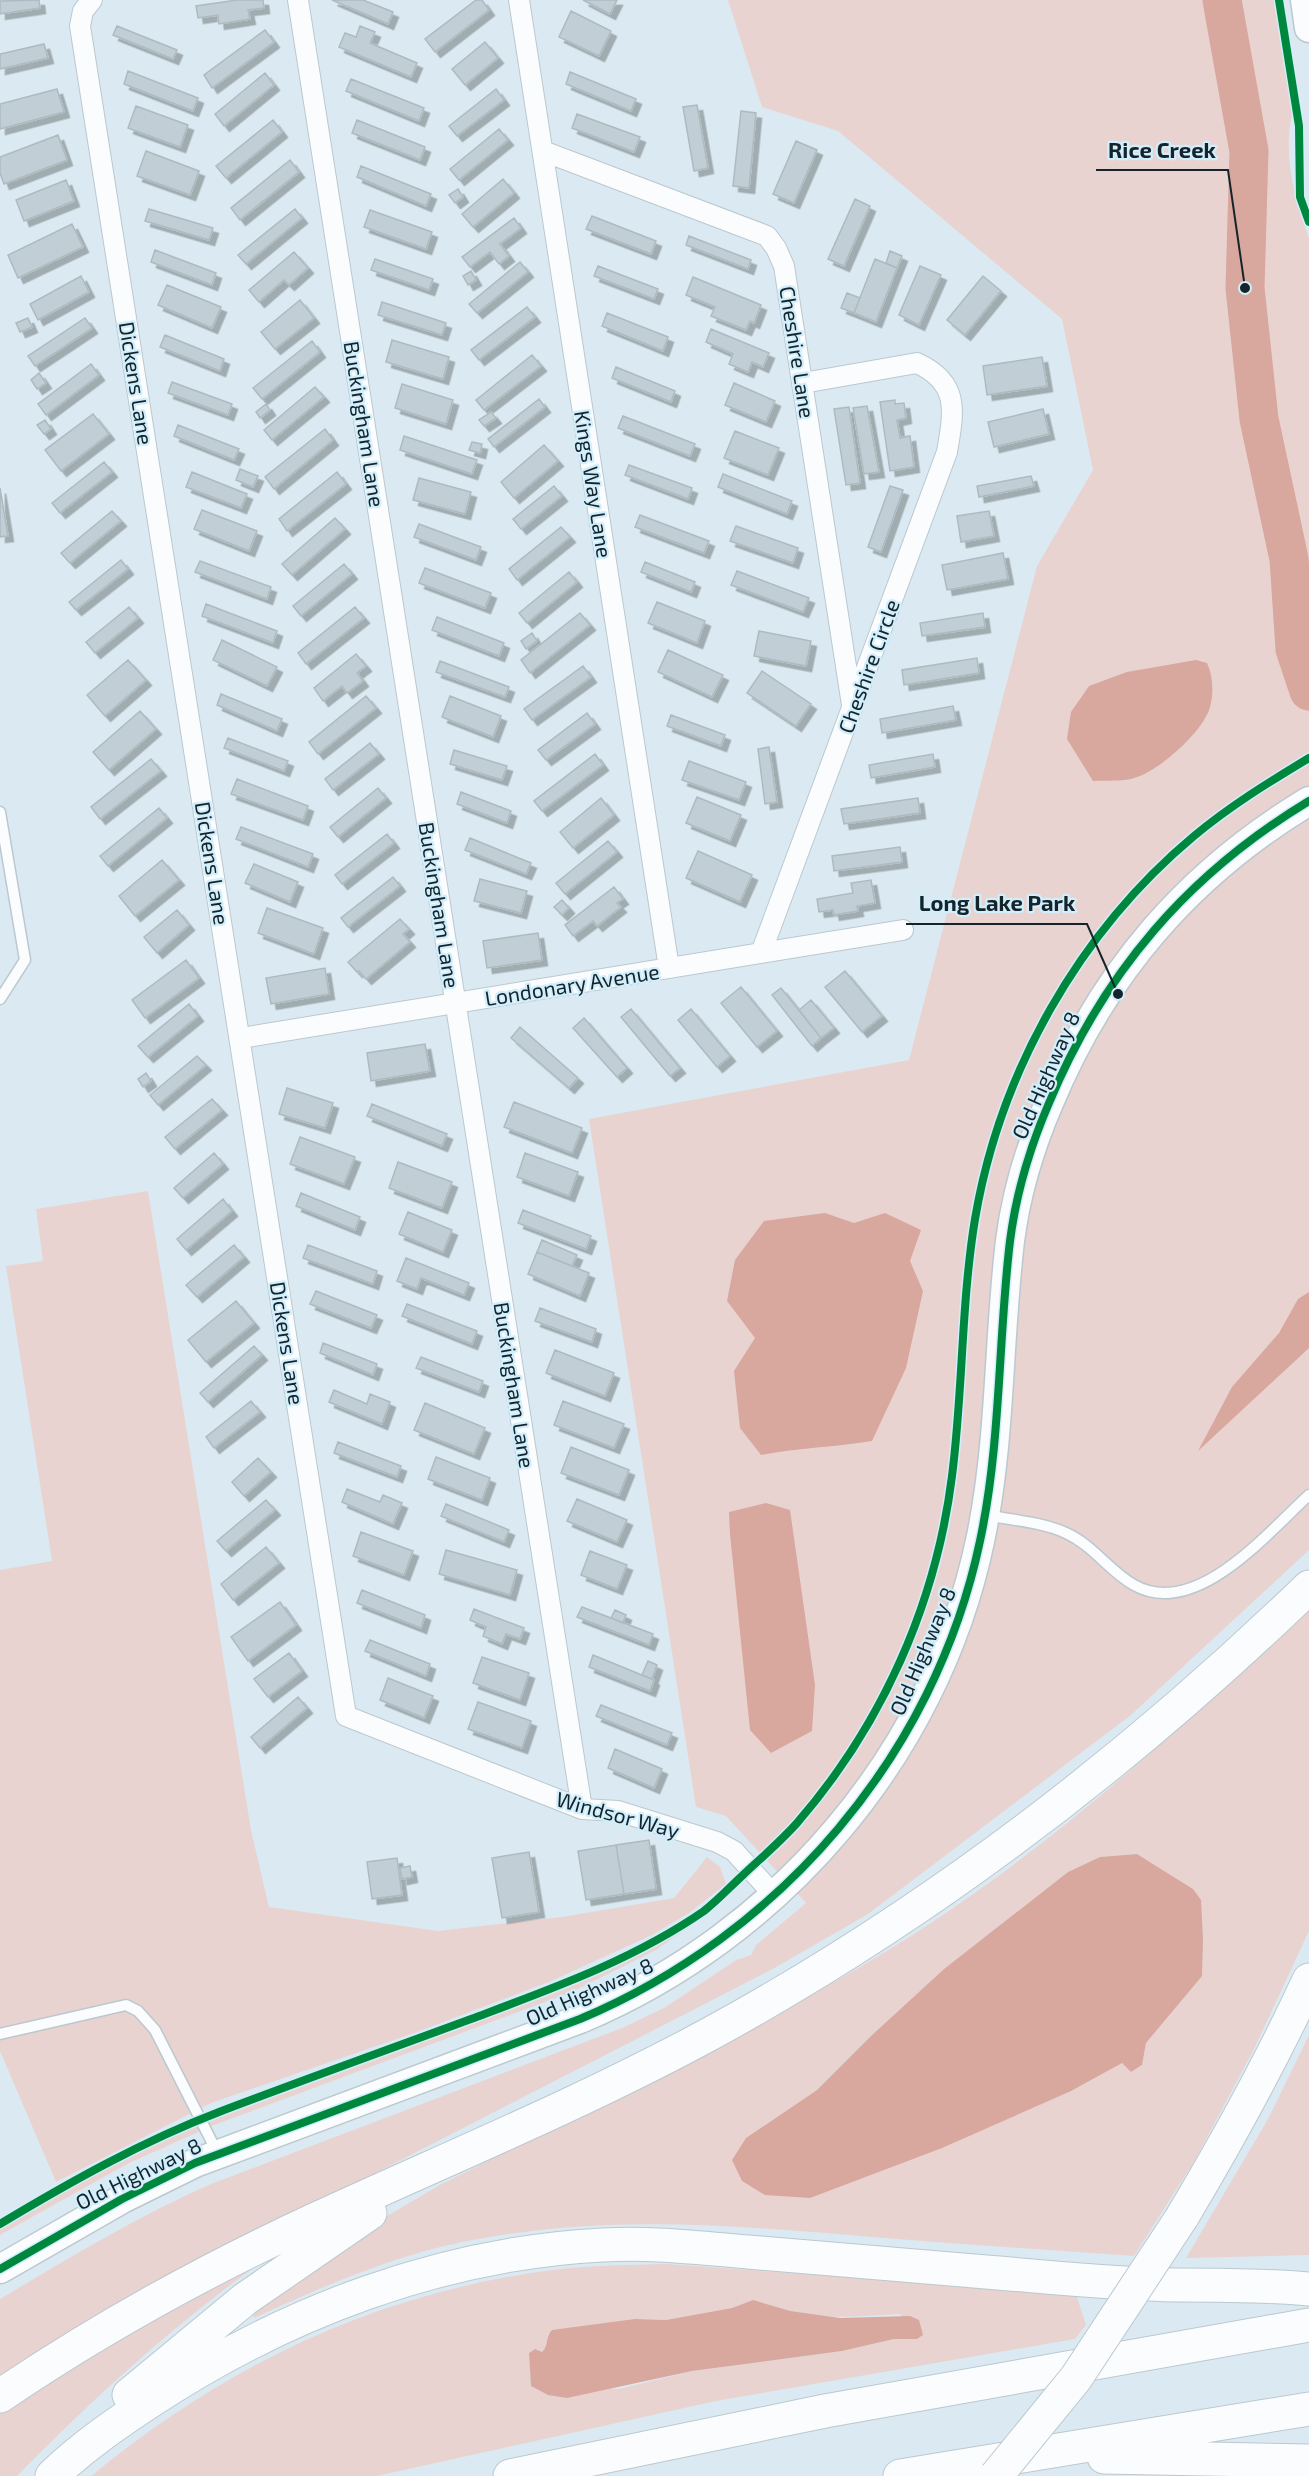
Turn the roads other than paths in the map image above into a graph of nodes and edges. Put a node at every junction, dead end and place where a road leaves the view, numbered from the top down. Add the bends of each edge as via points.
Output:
1 (298, 0) edge
2 (519, 0) edge
3 (1305, 0) edge
4 (87, 5) edge
5 (1309, 28) edge
6 (543, 151) junction
7 (803, 383) junction
8 (852, 708) junction
9 (1309, 801) edge
10 (0, 812) edge
11 (903, 930) dead end
12 (761, 953) junction
13 (669, 968) junction
14 (0, 999) edge
15 (455, 1003) junction
16 (241, 1038) junction
17 (1309, 1495) edge
18 (985, 1515) junction
19 (1309, 1587) edge
20 (346, 1716) joint
21 (582, 1809) junction
22 (774, 1895) junction
23 (1309, 1980) edge
24 (0, 2034) edge
25 (553, 2113) junction
26 (218, 2154) junction
27 (0, 2269) edge
28 (1309, 2289) edge
29 (1309, 2325) edge
30 (0, 2396) edge
31 (1309, 2409) edge
32 (1309, 2461) edge
33 (1001, 2467) edge
34 (50, 2476) edge
35 (510, 2476) edge
36 (900, 2476) edge

1 - 15 street, Buckingham Lane
2 - 6 street, Kings Way Lane
3 - 5 street
4 - 16 street, Dickens Lane via 81,32
6 - 7 street, Cheshire Lane via 767,236 784,266
6 - 13 street, Kings Way Lane
7 - 8 street, Cheshire Lane
7 - 8 street, Cheshire Circle via 917,363 931,370 948,387 954,416 947,452
8 - 12 street, Cheshire Circle
9 - 18 street, Old Highway 8 via 1229,855 1169,913 1133,954 1089,1018 1067,1062 1035,1136 1010,1236
10 - 14 lane via 25,960
11 - 12 street
12 - 13 street, Londonary Avenue
13 - 15 street, Londonary Avenue
15 - 16 street, Londonary Avenue
15 - 21 street, Buckingham Lane
16 - 20 street, Dickens Lane
17 - 18 lane via 1212,1580 1174,1592 1150,1592 1134,1586 1090,1548 1064,1532
18 - 22 street, Old Highway 8 via 959,1616 908,1731 838,1830
19 - 25 highway via 1132,1748 920,1906 809,1977 705,2036
20 - 21 street, Windsor Way
21 - 22 street, Windsor Way via 618,1811 717,1842 734,1851
22 - 26 street, Old Highway 8 via 697,1958 610,2006
23 - 33 highway, bridge via 1278,2046 1182,2217 1076,2378
24 - 26 lane via 126,2005 138,2011 154,2030
25 - 30 highway via 310,2222 201,2276 96,2335
25 - 34 highway via 394,2198 254,2292 115,2408
26 - 27 street, Old Highway 8 via 122,2199
28 - 34 highway via 1039,2277 689,2247 605,2244 506,2254 371,2291 242,2347 122,2420
29 - 35 highway via 793,2417
31 - 33 highway
32 - 33 highway
33 - 36 highway

